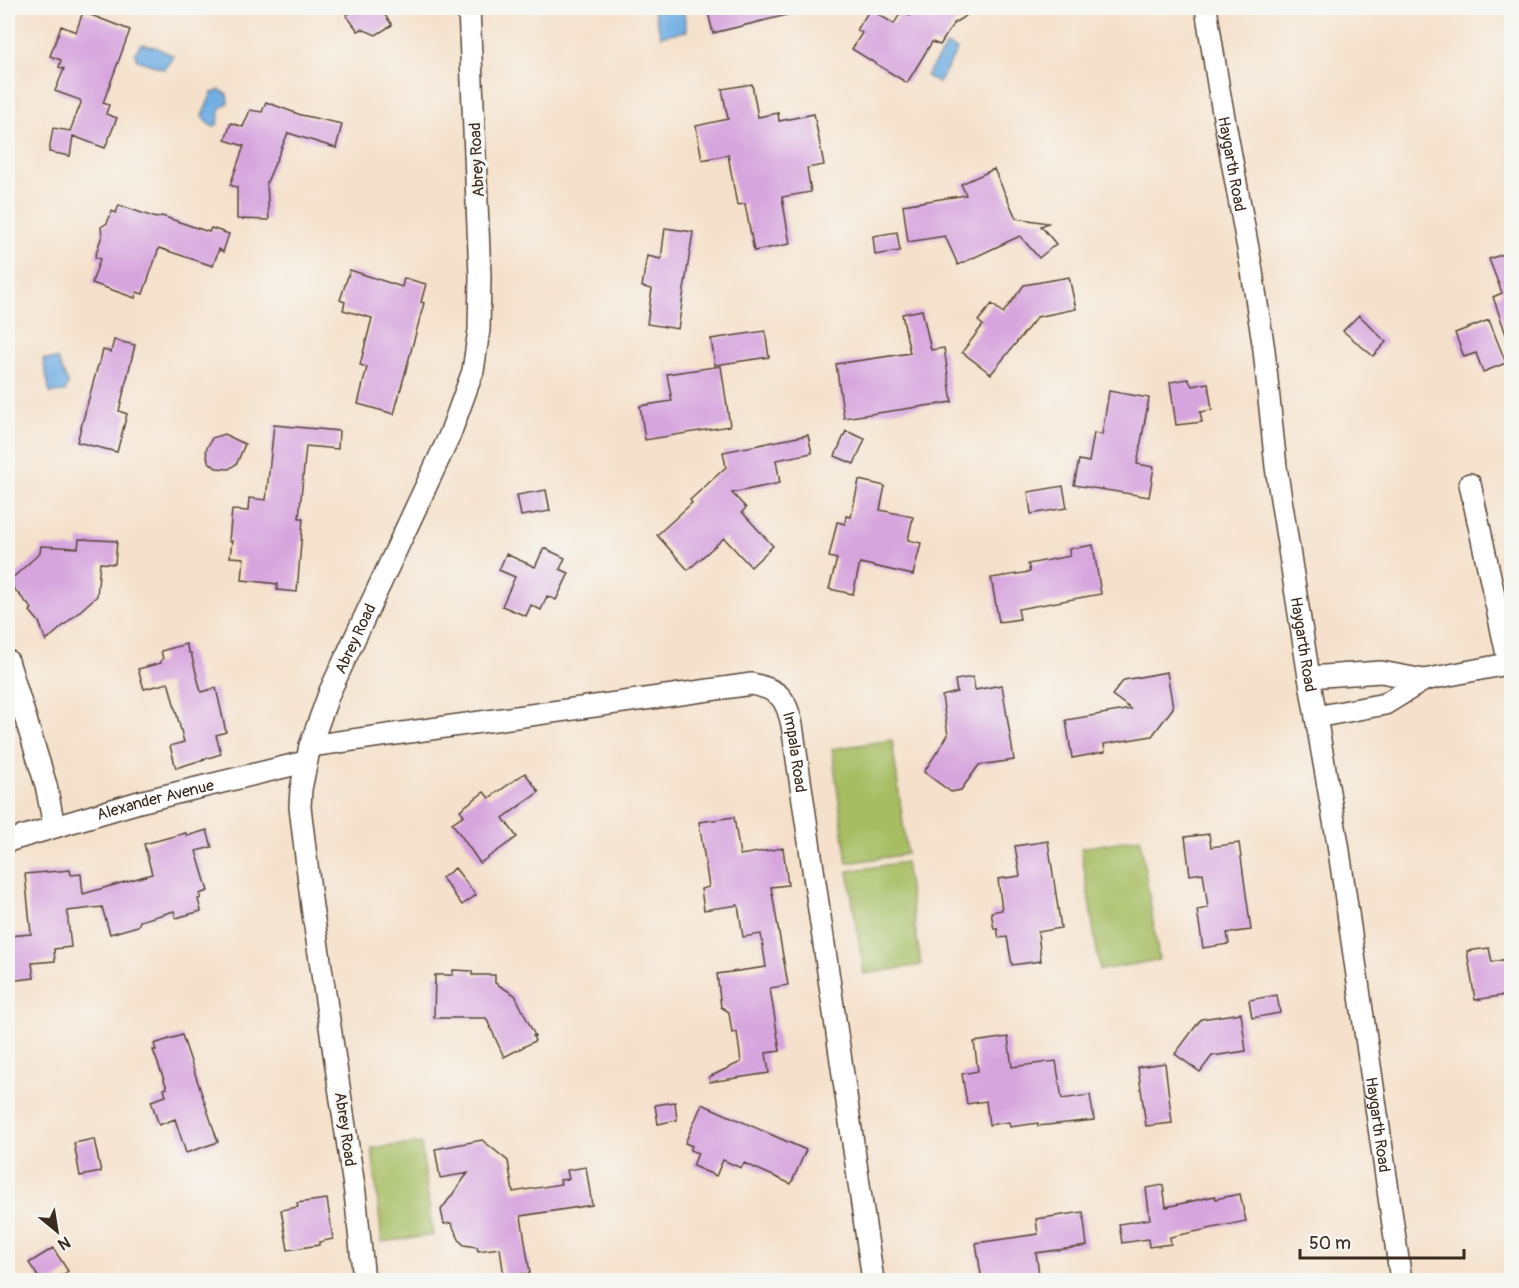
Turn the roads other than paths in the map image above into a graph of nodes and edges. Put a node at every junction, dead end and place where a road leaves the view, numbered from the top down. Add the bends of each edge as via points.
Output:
1 (468, 8) edge
2 (1206, 8) edge
3 (1470, 484) dead end
4 (8, 661) edge
5 (1510, 664) edge
6 (1309, 677) junction
7 (1424, 680) junction
8 (1316, 717) junction
9 (308, 754) junction
10 (54, 826) junction
11 (8, 841) edge
12 (364, 1281) edge
13 (873, 1281) edge
14 (1401, 1281) edge

1 - 9 street, Abrey Road via 480,276 473,371 449,437 330,691
2 - 6 street, Haygarth Road via 1251,265 1276,467
3 - 5 street
4 - 10 street via 46,785
5 - 7 street
6 - 7 street via 1381,672
6 - 8 street, Haygarth Road
7 - 8 street via 1385,704
8 - 14 street, Haygarth Road
9 - 10 street, Alexander Avenue
9 - 12 street, Abrey Road via 300,807
9 - 13 street, Impala Road via 752,684 780,696 792,725
10 - 11 street, Alexander Avenue

